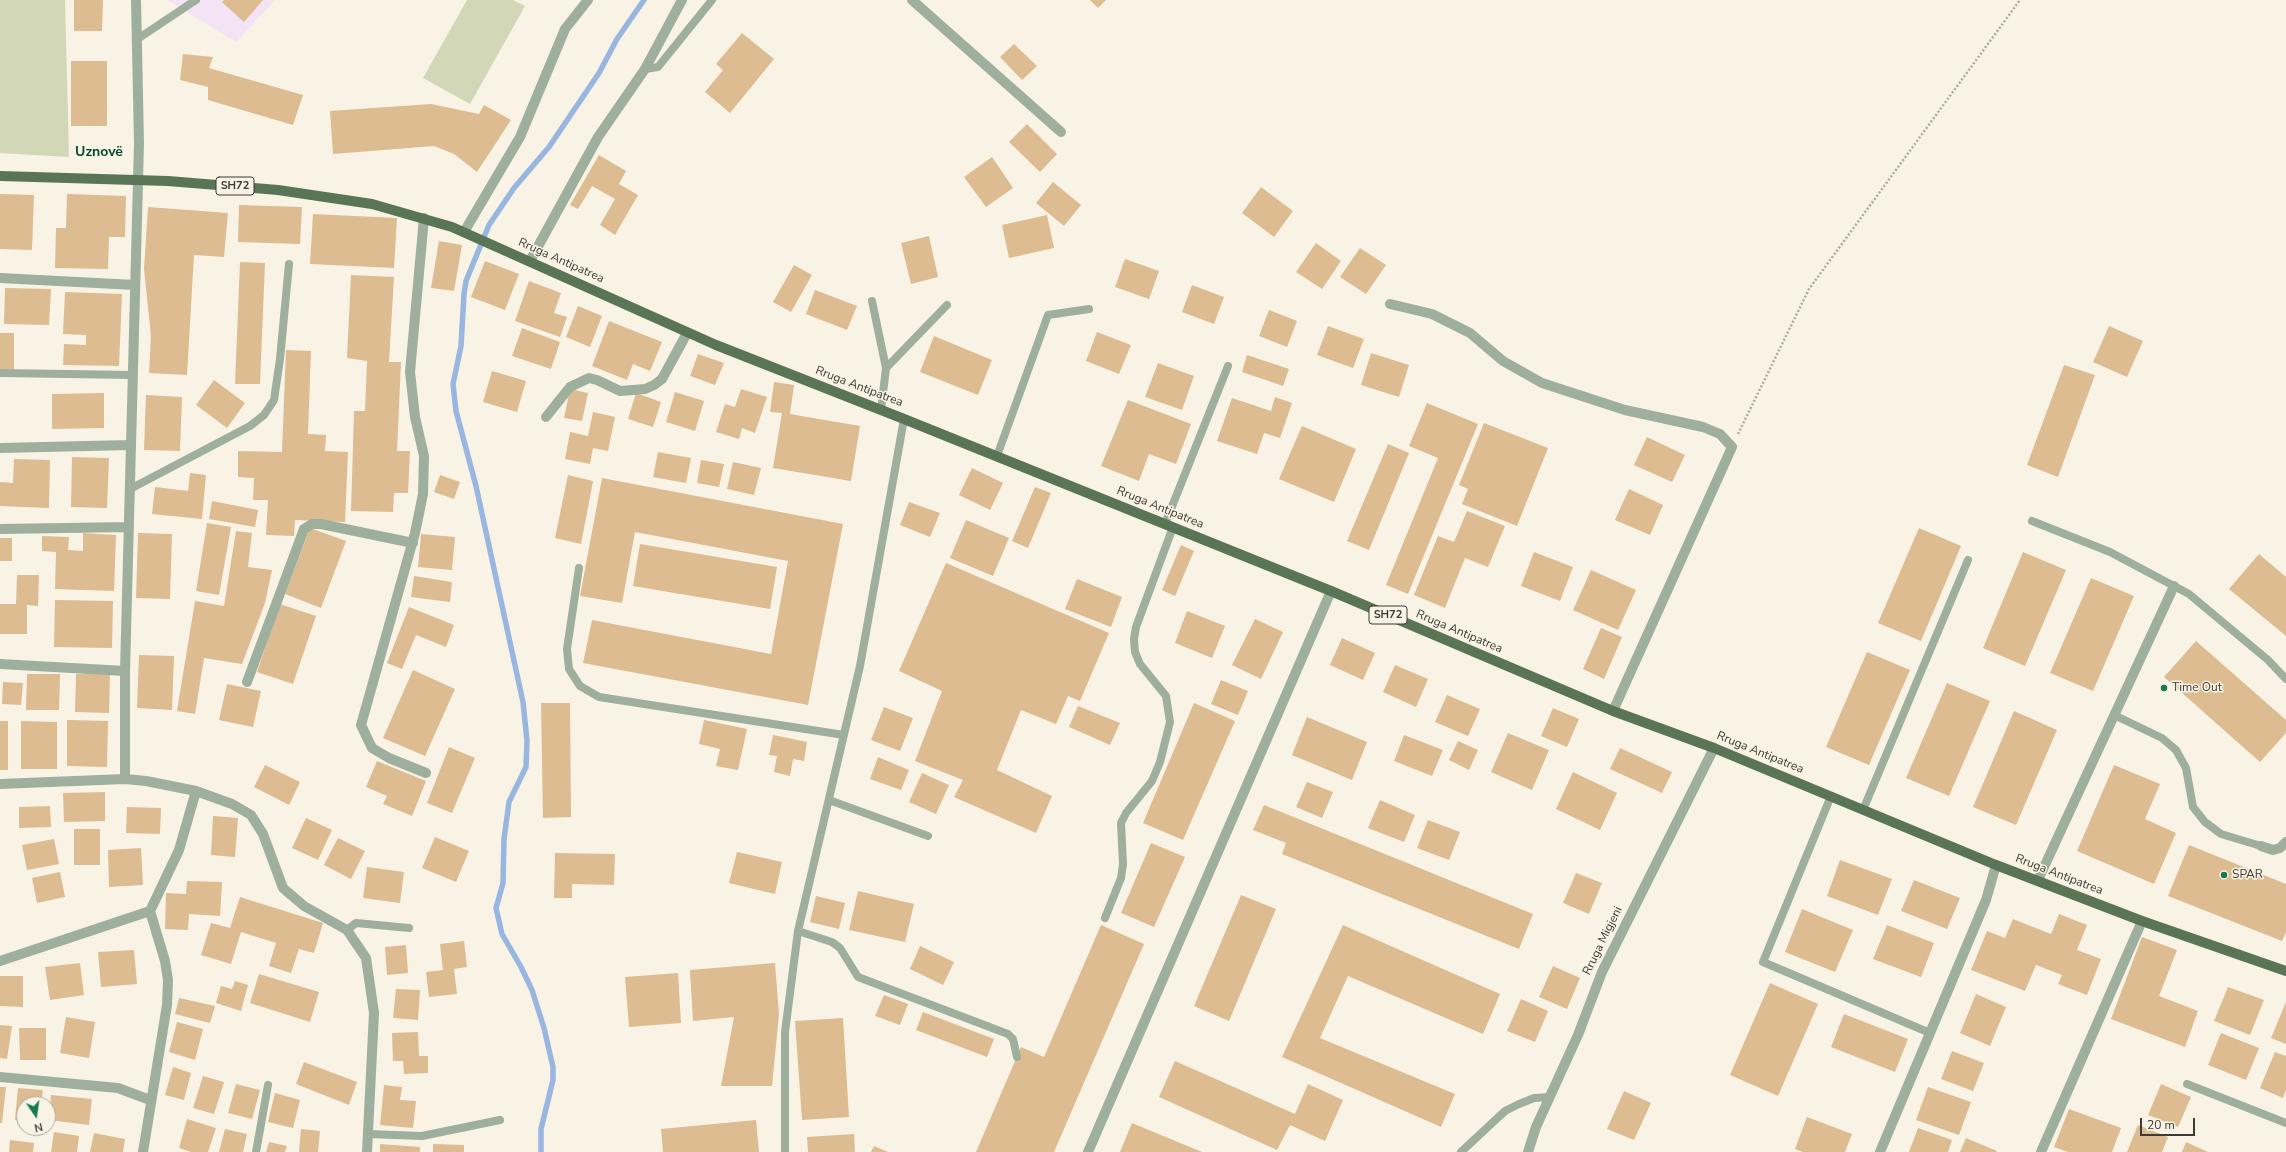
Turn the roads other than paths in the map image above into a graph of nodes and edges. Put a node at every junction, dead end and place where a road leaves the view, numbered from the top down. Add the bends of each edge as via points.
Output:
1 (136, 0) edge
2 (196, 0) edge
3 (588, 0) edge
4 (682, 0) edge
5 (712, 0) edge
6 (912, 0) edge
7 (136, 40) junction
8 (645, 69) junction
9 (1061, 132) dead end
10 (0, 176) edge
11 (138, 180) junction
12 (424, 218) junction
13 (464, 232) junction
14 (530, 261) junction
15 (289, 264) dead end
16 (0, 278) edge
17 (135, 285) junction
18 (872, 301) dead end
19 (1390, 304) dead end
20 (947, 305) dead end
21 (1089, 309) dead end
22 (687, 333) junction
23 (1228, 366) dead end
24 (886, 368) junction
25 (0, 373) edge
26 (133, 375) junction
27 (881, 410) junction
28 (546, 417) dead end
29 (904, 418) junction
30 (131, 445) junction
31 (0, 448) edge
32 (997, 456) junction
33 (130, 490) junction
34 (2032, 521) dead end
35 (1169, 526) junction
36 (129, 527) junction
37 (0, 529) edge
38 (413, 543) junction
39 (1968, 560) dead end
40 (579, 568) dead end
41 (2174, 586) junction
42 (1331, 591) junction
43 (0, 664) edge
44 (125, 671) junction
45 (2286, 679) edge
46 (247, 682) dead end
47 (1614, 711) junction
48 (2114, 715) junction
49 (844, 734) junction
50 (1714, 748) junction
51 (426, 772) dead end
52 (125, 779) junction
53 (0, 784) edge
54 (196, 791) junction
55 (1831, 796) junction
56 (829, 800) junction
57 (1863, 810) junction
58 (928, 836) dead end
59 (2286, 842) edge
60 (2261, 846) joint
61 (1996, 865) junction
62 (2038, 880) junction
63 (150, 912) junction
64 (1105, 918) dead end
65 (2142, 921) junction
66 (409, 928) dead end
67 (347, 930) junction
68 (798, 931) junction
69 (0, 961) edge
70 (2286, 971) edge
71 (1930, 1033) junction
72 (1017, 1057) dead end
73 (0, 1077) edge
74 (2187, 1084) dead end
75 (268, 1085) dead end
76 (1550, 1097) junction
77 (150, 1100) junction
78 (500, 1120) dead end
79 (2286, 1123) edge
80 (368, 1134) junction
81 (143, 1152) edge
82 (256, 1152) edge
83 (367, 1152) edge
84 (785, 1152) edge
85 (1088, 1152) edge
86 (1461, 1152) edge
87 (1528, 1152) edge
88 (1880, 1152) edge
89 (2041, 1152) edge

1 - 7 street
2 - 7 lane
3 - 13 street via 565,30 520,137
4 - 8 street
5 - 8 lane via 658,67
6 - 9 street
7 - 11 street
8 - 14 street via 598,137
10 - 11 main road, Rruga Antipatrea / SH72
11 - 12 main road, Rruga Antipatrea / SH72 via 332,196
11 - 17 street
12 - 13 main road, Rruga Antipatrea / SH72
12 - 38 street via 410,372 415,417 424,456 423,494
13 - 14 main road, Rruga Antipatrea / SH72
14 - 22 main road, Rruga Antipatrea / SH72
15 - 33 lane via 274,400 264,415 250,426
16 - 17 street
17 - 26 street
18 - 24 lane
19 - 47 street via 1432,314 1470,333 1503,361 1542,383 1625,410 1703,427 1720,434 1732,446
20 - 24 lane
21 - 32 lane via 1048,315
22 - 27 main road, Rruga Antipatrea / SH72
22 - 28 street via 662,379 654,386 620,391 589,378 570,387
23 - 35 lane
24 - 27 lane
25 - 26 lane
26 - 30 street
27 - 29 main road, Rruga Antipatrea / SH72
29 - 32 main road, Rruga Antipatrea / SH72
29 - 49 lane via 860,666
30 - 31 street
30 - 33 street
32 - 35 main road, Rruga Antipatrea / SH72
33 - 36 street
34 - 41 lane via 2110,552
35 - 42 main road, Rruga Antipatrea / SH72
35 - 64 lane via 1134,639 1135,652 1140,664 1166,696 1170,722 1160,762 1152,781 1121,823 1121,878
36 - 37 street
36 - 44 street
38 - 46 street via 321,524 312,524 304,528
38 - 51 street via 361,726 372,748 389,758
39 - 57 lane
40 - 49 lane via 567,649 569,669 580,686 599,697
41 - 45 lane via 2189,594 2268,660
41 - 48 street
42 - 47 main road, Rruga Antipatrea / SH72
42 - 85 street
43 - 44 street
44 - 52 street
47 - 50 main road, Rruga Antipatrea / SH72
48 - 60 lane via 2162,738 2176,750 2186,768 2193,806 2205,822 2221,834
48 - 62 street
49 - 56 lane
50 - 55 main road, Rruga Antipatrea / SH72
50 - 76 street, Rruga Migjeni via 1602,972 1578,1035
52 - 53 street
52 - 54 street
54 - 63 street via 179,850
54 - 67 street via 232,804 251,815 263,834 283,888 304,906
55 - 57 main road, Rruga Antipatrea / SH72
55 - 71 lane via 1763,962
56 - 58 lane
56 - 68 lane
57 - 61 main road, Rruga Antipatrea / SH72
59 - 60 street via 2273,850
61 - 62 main road, Rruga Antipatrea / SH72
61 - 71 street via 1986,900
62 - 65 main road, Rruga Antipatrea / SH72
63 - 69 street
63 - 77 street via 168,980
65 - 70 main road, Rruga Antipatrea / SH72
65 - 89 street
66 - 67 lane via 356,923
67 - 80 street via 366,958 371,983 374,1013
68 - 72 lane via 832,942 840,948 858,977 1008,1034 1013,1039
68 - 84 lane via 785,1032
71 - 88 street
73 - 77 street via 118,1088
74 - 79 lane
75 - 82 lane
76 - 86 lane via 1529,1100 1505,1111
76 - 87 street, Rruga Migjeni
77 - 81 street
78 - 80 lane via 422,1136
80 - 83 street

